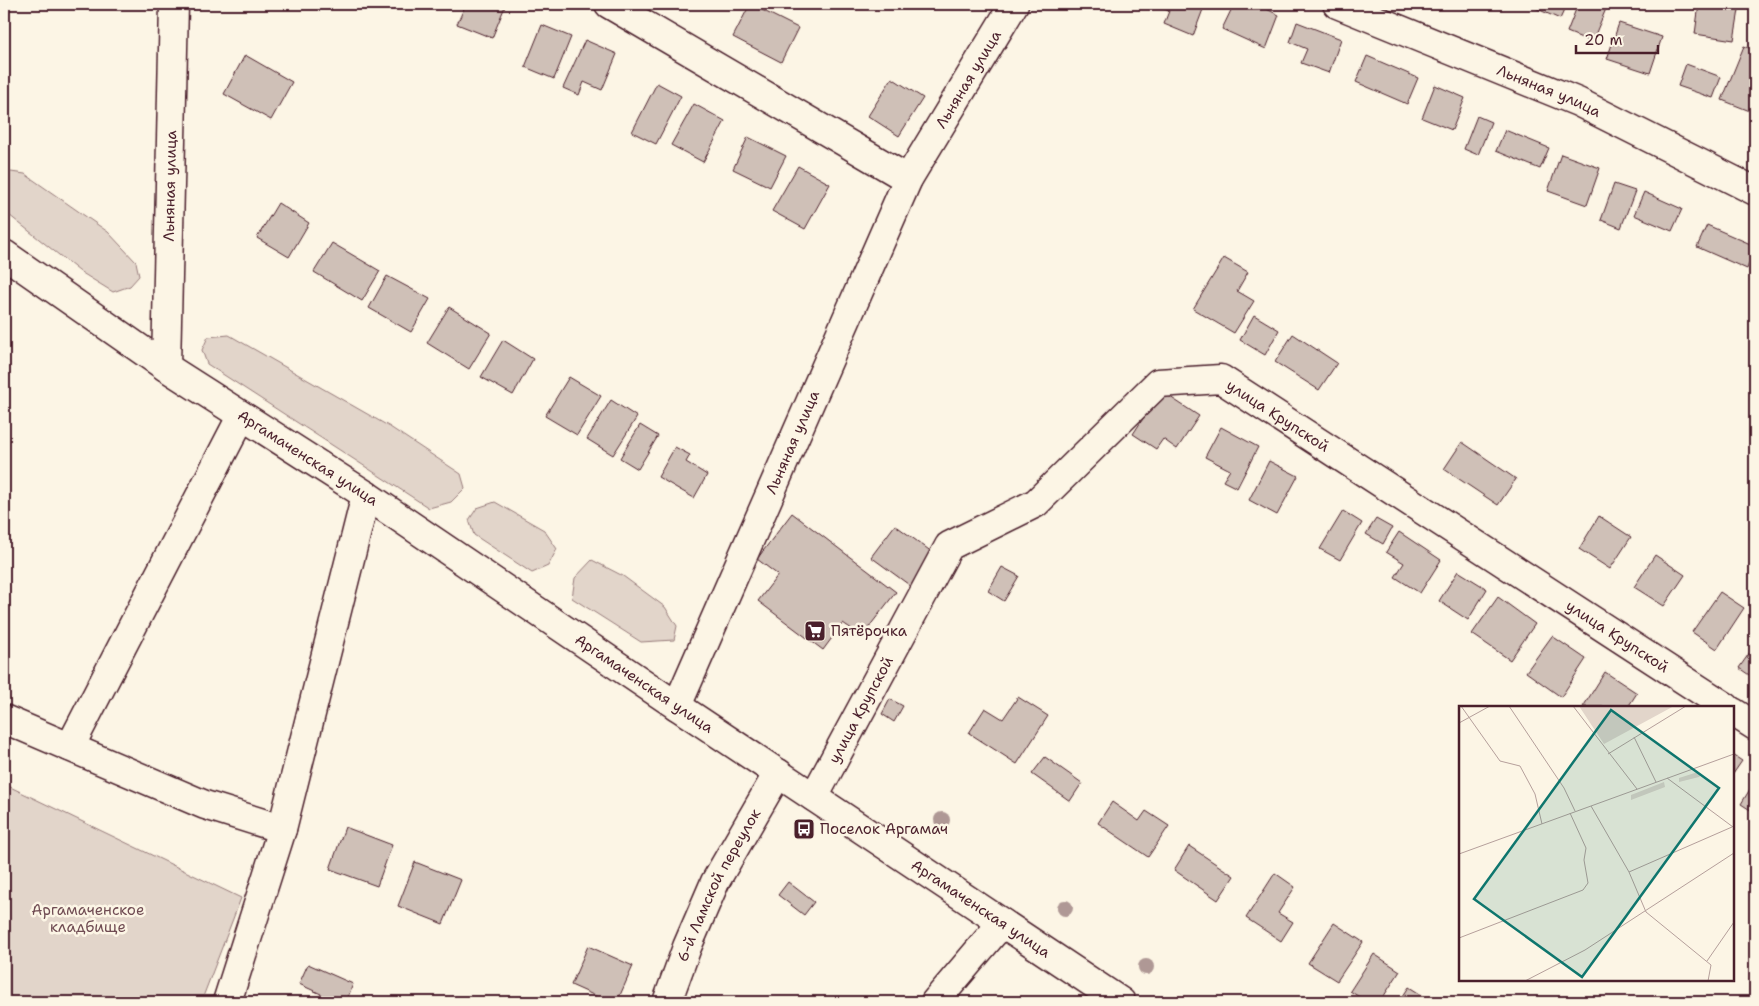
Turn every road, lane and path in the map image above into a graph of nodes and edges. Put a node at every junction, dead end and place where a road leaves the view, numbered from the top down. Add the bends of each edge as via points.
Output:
1 (174, 4) edge
2 (609, 4) edge
3 (1014, 4) edge
4 (1337, 4) edge
5 (908, 179) junction
6 (1755, 191) edge
7 (4, 254) edge
8 (166, 367) junction
9 (241, 416) junction
10 (366, 495) junction
11 (677, 706) junction
12 (1724, 706) edge
13 (1734, 713) edge
14 (4, 719) edge
15 (1755, 726) edge
16 (70, 747) junction
17 (778, 773) junction
18 (814, 797) junction
19 (282, 829) junction
20 (1002, 923) junction
21 (228, 1002) edge
22 (667, 1002) edge
23 (934, 1002) edge
24 (1121, 1002) edge

1 - 8 street, Льняная улица
2 - 5 street
3 - 5 street, Льняная улица
4 - 6 street, Льняная улица via 1578,102
5 - 11 street, Льняная улица
7 - 8 street, Аргамаченская улица
8 - 9 street, Аргамаченская улица
9 - 10 street, Аргамаченская улица
9 - 16 street
10 - 11 street, Аргамаченская улица
10 - 19 street
11 - 17 street, Аргамаченская улица
12 - 18 street, улица Крупской via 1221,379 1158,383 1036,503 949,546
13 - 15 street
14 - 16 street
16 - 19 street via 205,805
17 - 18 street, Аргамаченская улица
17 - 22 street, 6-й Ламской переулок via 715,882
18 - 20 street, Аргамаченская улица
19 - 21 street
20 - 23 street
20 - 24 street, Аргамаченская улица

